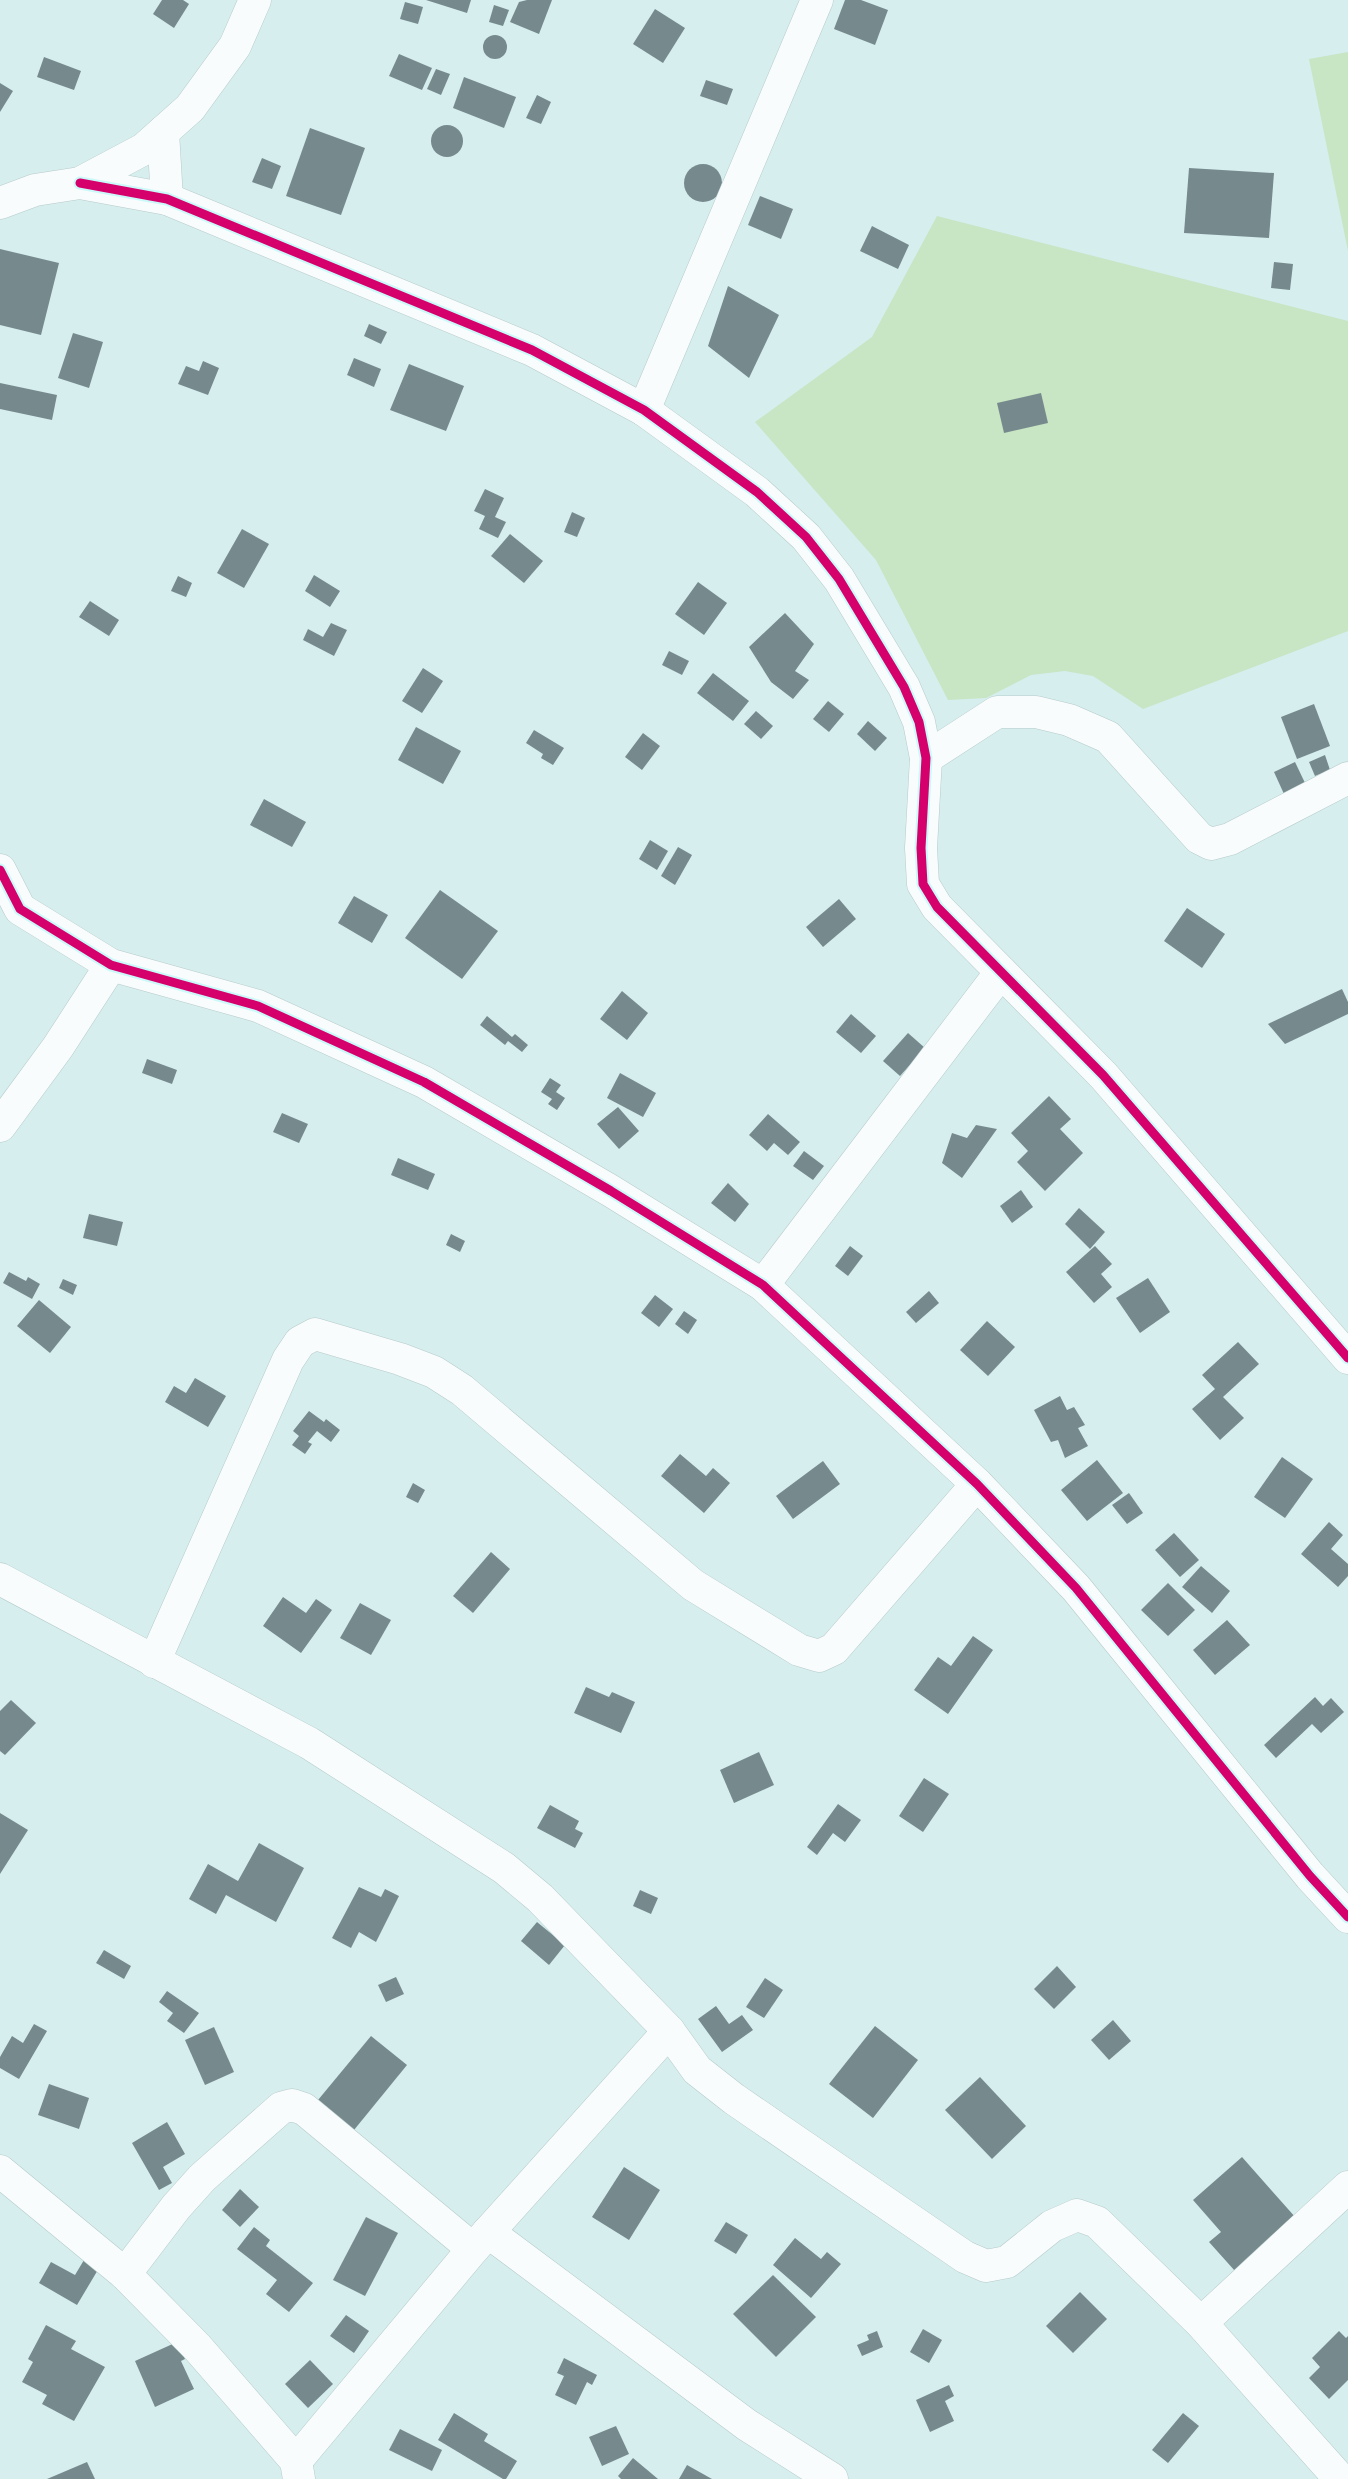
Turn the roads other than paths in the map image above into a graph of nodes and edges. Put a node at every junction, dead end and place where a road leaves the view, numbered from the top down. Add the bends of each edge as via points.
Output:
1 (254, 0) edge
2 (817, 0) edge
3 (163, 132) junction
4 (80, 183) junction
5 (0, 187) edge
6 (35, 190) junction
7 (166, 199) junction
8 (0, 203) edge
9 (645, 411) junction
10 (926, 758) junction
11 (1348, 778) edge
12 (0, 870) edge
13 (111, 965) junction
14 (1001, 972) junction
15 (0, 1126) edge
16 (762, 1285) junction
17 (1348, 1359) edge
18 (977, 1484) junction
19 (0, 1579) edge
20 (154, 1662) junction
21 (1348, 1917) edge
22 (670, 2031) junction
23 (0, 2171) edge
24 (1348, 2187) edge
25 (480, 2240) junction
26 (125, 2274) junction
27 (1201, 2323) junction
28 (298, 2470) edge
29 (832, 2479) edge
30 (1340, 2479) edge

1 - 3 street via 235,46 190,108
2 - 9 street
3 - 4 street via 144,149
3 - 7 street
4 - 6 street
4 - 7 street
5 - 6 street
6 - 8 street
7 - 9 street via 532,350
9 - 10 street via 757,492 806,537 839,579 904,687 919,722
10 - 11 street via 997,712 1036,712 1069,720 1108,737 1199,838 1211,844 1230,839
10 - 14 street via 923,884 937,907
12 - 13 street via 20,909
13 - 15 street
13 - 16 street via 258,1006 424,1082
14 - 16 street
14 - 17 street via 1103,1075
16 - 18 street
18 - 20 street via 834,1649 819,1656 799,1650 693,1585 462,1390 434,1372 315,1334 300,1342 288,1360
18 - 21 street via 1076,1588
19 - 20 street
20 - 22 street via 309,1743 504,1868 540,1898
22 - 25 street
22 - 27 street via 697,2070 734,2099 965,2258 986,2266 1007,2262 1052,2226 1077,2215 1097,2222
23 - 26 street
24 - 27 street
25 - 26 street via 304,2109 292,2105 281,2108 202,2178
25 - 28 street
25 - 29 street
26 - 28 street via 197,2347
27 - 30 street

